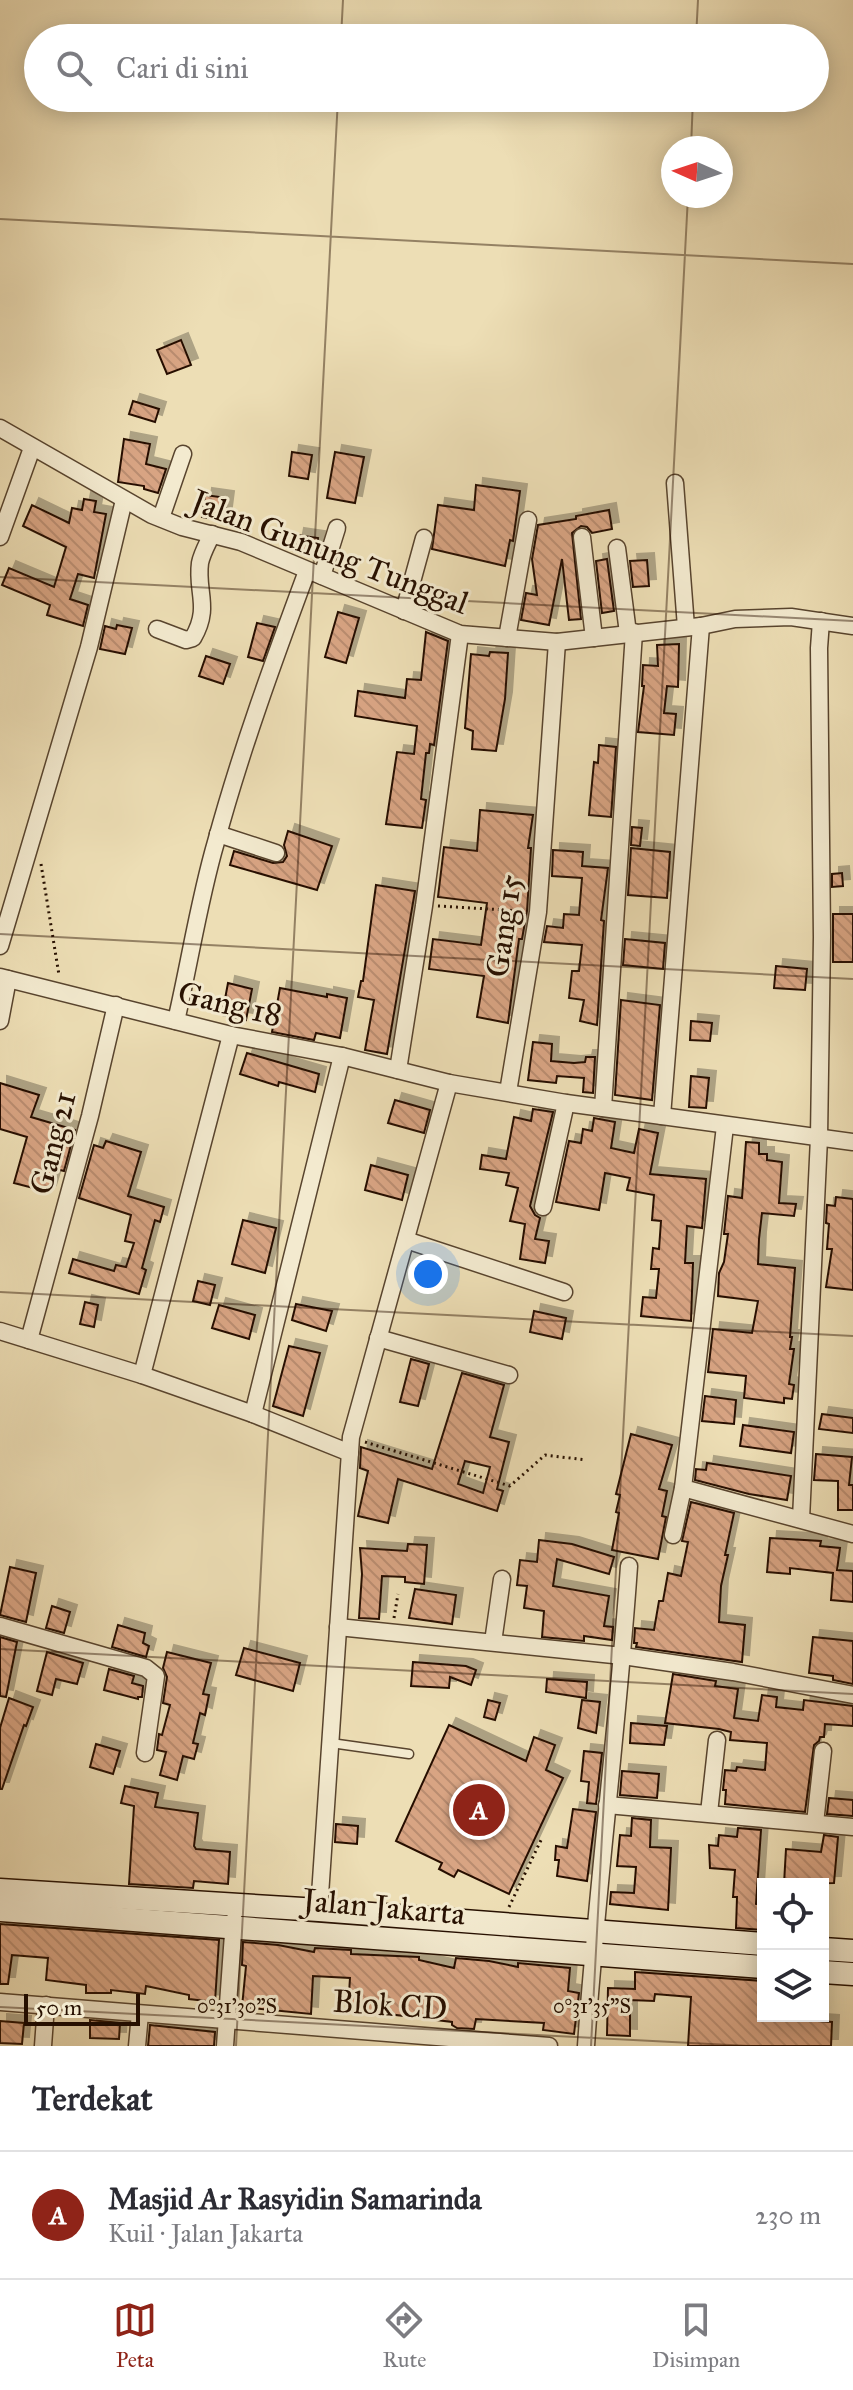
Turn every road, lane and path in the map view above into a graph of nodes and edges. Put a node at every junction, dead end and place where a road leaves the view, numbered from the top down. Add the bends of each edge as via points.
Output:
1 (0, 428) edge
2 (32, 448) junction
3 (183, 454) dead end
4 (675, 483) dead end
5 (124, 500) junction
6 (161, 518) junction
7 (528, 520) dead end
8 (337, 528) dead end
9 (212, 534) junction
10 (0, 537) edge
11 (582, 537) dead end
12 (424, 538) dead end
13 (617, 548) dead end
14 (315, 574) junction
15 (404, 611) junction
16 (821, 621) junction
17 (853, 626) edge
18 (693, 627) junction
19 (157, 629) dead end
20 (631, 632) junction
21 (460, 634) junction
22 (507, 638) junction
23 (594, 638) junction
24 (557, 642) junction
25 (218, 834) junction
26 (276, 853) dead end
27 (40, 858) dead end
28 (424, 906) junction
29 (538, 912) junction
30 (0, 946) edge
31 (4, 978) edge
32 (61, 991) junction
33 (116, 1005) junction
34 (0, 1021) edge
35 (176, 1021) junction
36 (231, 1035) junction
37 (342, 1056) junction
38 (398, 1070) junction
39 (449, 1083) junction
40 (508, 1092) junction
41 (566, 1103) junction
42 (603, 1108) junction
43 (662, 1116) junction
44 (725, 1126) junction
45 (819, 1138) junction
46 (853, 1142) edge
47 (543, 1207) dead end
48 (406, 1240) junction
49 (564, 1292) dead end
50 (0, 1331) edge
51 (378, 1338) junction
52 (29, 1340) junction
53 (142, 1375) junction
54 (509, 1375) dead end
55 (253, 1414) junction
56 (350, 1445) junction
57 (586, 1460) dead end
58 (683, 1488) junction
59 (801, 1519) junction
60 (853, 1534) edge
61 (673, 1535) dead end
62 (629, 1566) dead end
63 (502, 1579) dead end
64 (398, 1594) dead end
65 (0, 1626) edge
66 (338, 1627) junction
67 (392, 1633) junction
68 (493, 1642) junction
69 (623, 1656) junction
70 (853, 1695) edge
71 (717, 1740) dead end
72 (330, 1743) junction
73 (823, 1751) dead end
74 (145, 1753) dead end
75 (409, 1754) dead end
76 (607, 1805) junction
77 (709, 1813) junction
78 (815, 1823) junction
79 (853, 1827) edge
80 (542, 1838) dead end
81 (0, 1890) edge
82 (0, 1910) edge
83 (319, 1910) junction
84 (235, 1916) junction
85 (502, 1923) junction
86 (594, 1930) junction
87 (757, 1944) edge
88 (829, 1949) edge
89 (853, 1951) edge
90 (593, 1955) junction
91 (757, 1967) edge
92 (829, 1972) edge
93 (853, 1974) edge
94 (0, 2002) edge
95 (46, 2005) junction
96 (140, 2014) junction
97 (227, 2021) junction
98 (324, 2028) junction
99 (415, 2040) edge
100 (498, 2044) edge
101 (43, 2046) edge
102 (137, 2046) edge
103 (225, 2046) edge
104 (323, 2046) edge
105 (549, 2046) edge
106 (586, 2046) edge

1 - 2 street, Jalan Gunung Tunggal
2 - 5 street, Jalan Gunung Tunggal
2 - 10 street
3 - 6 street
4 - 18 street
5 - 6 street, Jalan Gunung Tunggal
5 - 30 street via 89,647
6 - 9 street, Jalan Gunung Tunggal
7 - 22 street
8 - 14 street
9 - 14 street, Jalan Gunung Tunggal
9 - 19 street via 200,563 203,601 193,638
11 - 23 street
12 - 15 street
13 - 20 street
14 - 15 street, Jalan Gunung Tunggal
14 - 25 street via 266,681
15 - 21 street, Jalan Gunung Tunggal
16 - 17 street, Jalan Gunung Tunggal
16 - 18 street, Jalan Gunung Tunggal via 735,619
16 - 45 street
18 - 20 street, Jalan Gunung Tunggal
18 - 43 street
20 - 23 street, Jalan Gunung Tunggal
20 - 42 street
21 - 22 street, Jalan Gunung Tunggal
21 - 28 street
22 - 24 street, Jalan Gunung Tunggal
23 - 24 street, Jalan Gunung Tunggal
24 - 29 street, Gang 15
25 - 26 street
25 - 35 street
27 - 32 path
28 - 29 path
28 - 38 street
29 - 40 street, Gang 15
31 - 32 street, Gang 18
31 - 34 street
32 - 33 street, Gang 18
33 - 35 street, Gang 18
33 - 52 street, Gang 21
35 - 36 street, Gang 18
36 - 37 street, Gang 18
36 - 53 street
37 - 38 street, Gang 18
37 - 55 street
38 - 39 street, Gang 18
39 - 40 street, Gang 18
39 - 48 street
40 - 41 street, Gang 18
41 - 42 street, Gang 18
41 - 47 street
42 - 43 street, Gang 18
43 - 44 street, Gang 18
44 - 45 street, Gang 18
44 - 58 street
45 - 46 street, Gang 18
45 - 59 street
48 - 49 street
48 - 51 street
50 - 52 street
51 - 54 street
51 - 56 street
52 - 53 street
53 - 55 street
55 - 56 street
56 - 57 path via 510,1486 545,1455
56 - 66 street
58 - 59 street
58 - 61 street
59 - 60 street
62 - 69 street
63 - 68 street
64 - 67 path
65 - 74 street via 153,1672
66 - 67 street
66 - 72 street
67 - 68 street
68 - 69 street
69 - 70 street
69 - 76 street
71 - 77 street
72 - 75 lane
72 - 83 street
73 - 78 street
76 - 77 street
76 - 86 street
77 - 78 street
78 - 79 street
80 - 85 path
81 - 84 main road, Jalan Jakarta
82 - 84 main road, Jalan Jakarta
83 - 84 main road, Jalan Jakarta
83 - 85 main road, Jalan Jakarta
84 - 90 main road, Jalan Jakarta
84 - 97 street
85 - 86 main road, Jalan Jakarta
86 - 87 main road, Jalan Jakarta
86 - 90 street
88 - 89 main road
90 - 91 main road, Jalan Jakarta
90 - 106 street
92 - 93 main road
94 - 95 street, Blok CD
95 - 96 street, Blok CD
95 - 101 street
96 - 97 street, Blok CD
96 - 102 street
97 - 98 street, Blok CD
97 - 103 street
98 - 99 street, Blok CD
98 - 104 street
99 - 100 street, Blok CD
100 - 105 street, Blok CD

